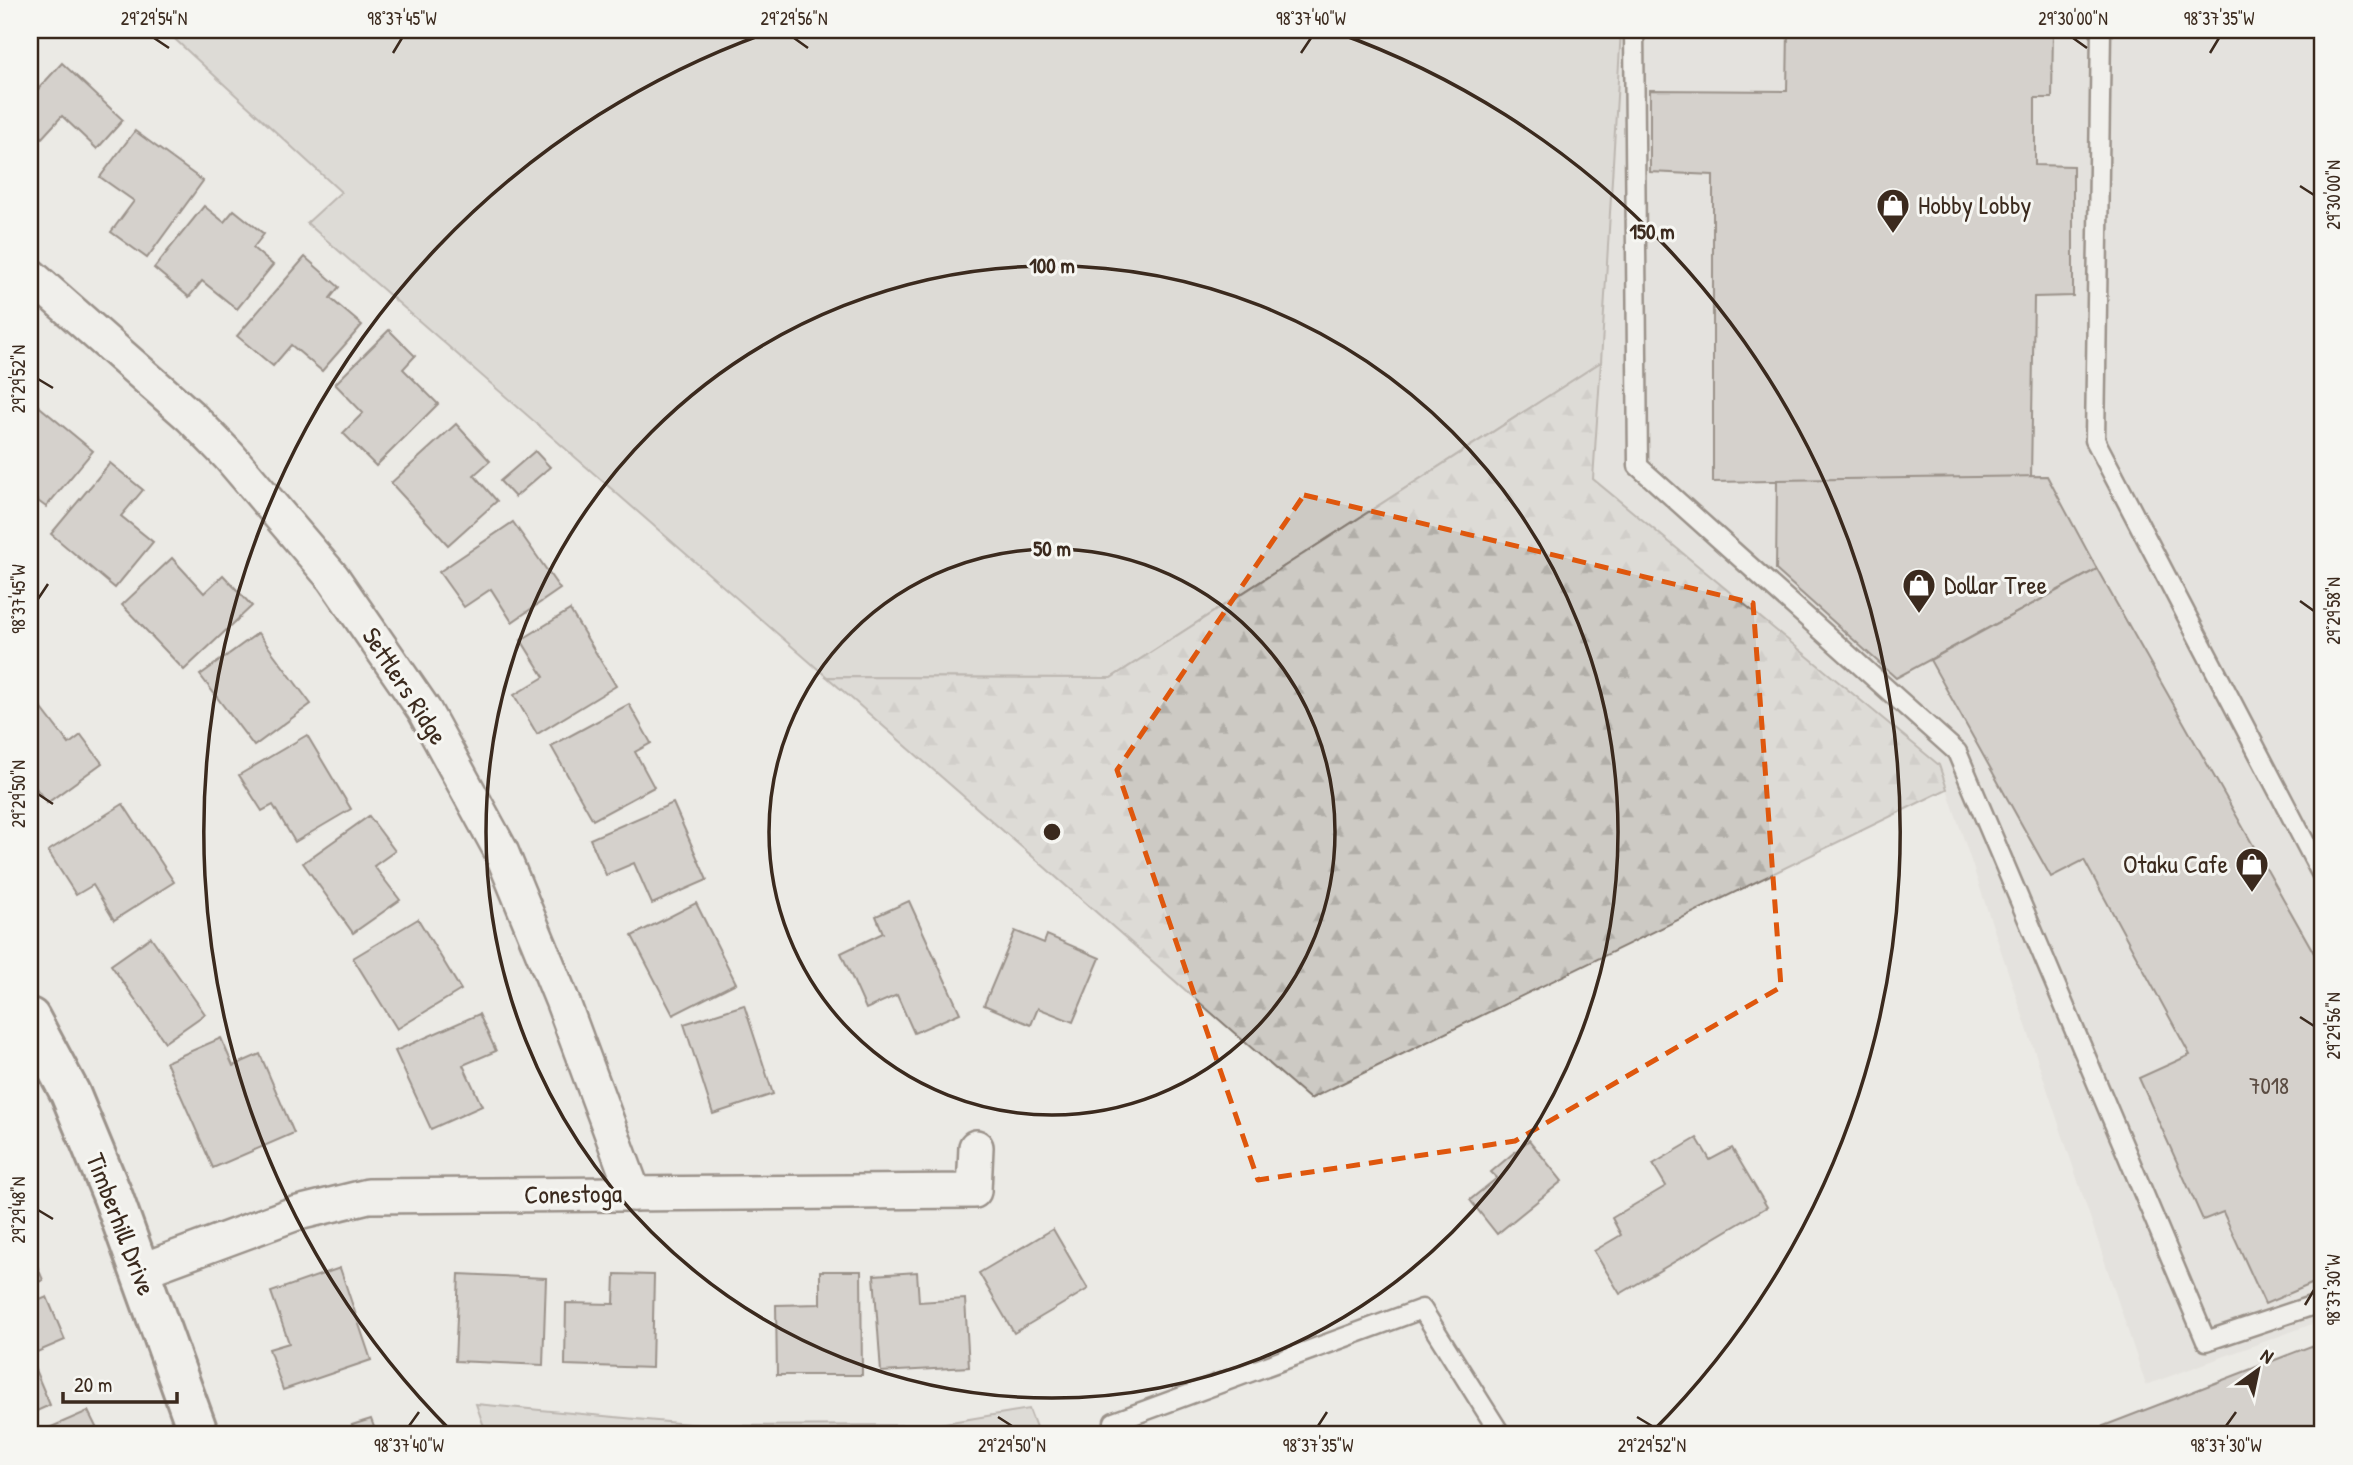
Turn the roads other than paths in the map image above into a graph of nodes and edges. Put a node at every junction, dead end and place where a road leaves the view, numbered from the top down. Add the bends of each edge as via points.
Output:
1 (1634, 30) edge
2 (2101, 30) edge
3 (30, 275) edge
4 (2323, 877) edge
5 (30, 1018) edge
6 (976, 1147) dead end
7 (634, 1194) junction
8 (140, 1271) junction
9 (2323, 1302) edge
10 (199, 1435) edge
11 (1120, 1435) edge
12 (1501, 1435) edge

1 - 9 lane via 1638,466 1957,752 2206,1341
2 - 4 lane via 2095,440
3 - 7 street, Settlers Ridge via 229,456 333,578 424,710 501,851
5 - 8 street, Timberhill Drive via 69,1093
6 - 7 street, Conestoga via 974,1191
7 - 8 street, Conestoga via 368,1196 294,1213
8 - 10 street, Timberhill Drive
11 - 12 lane via 1114,1422 1422,1309

